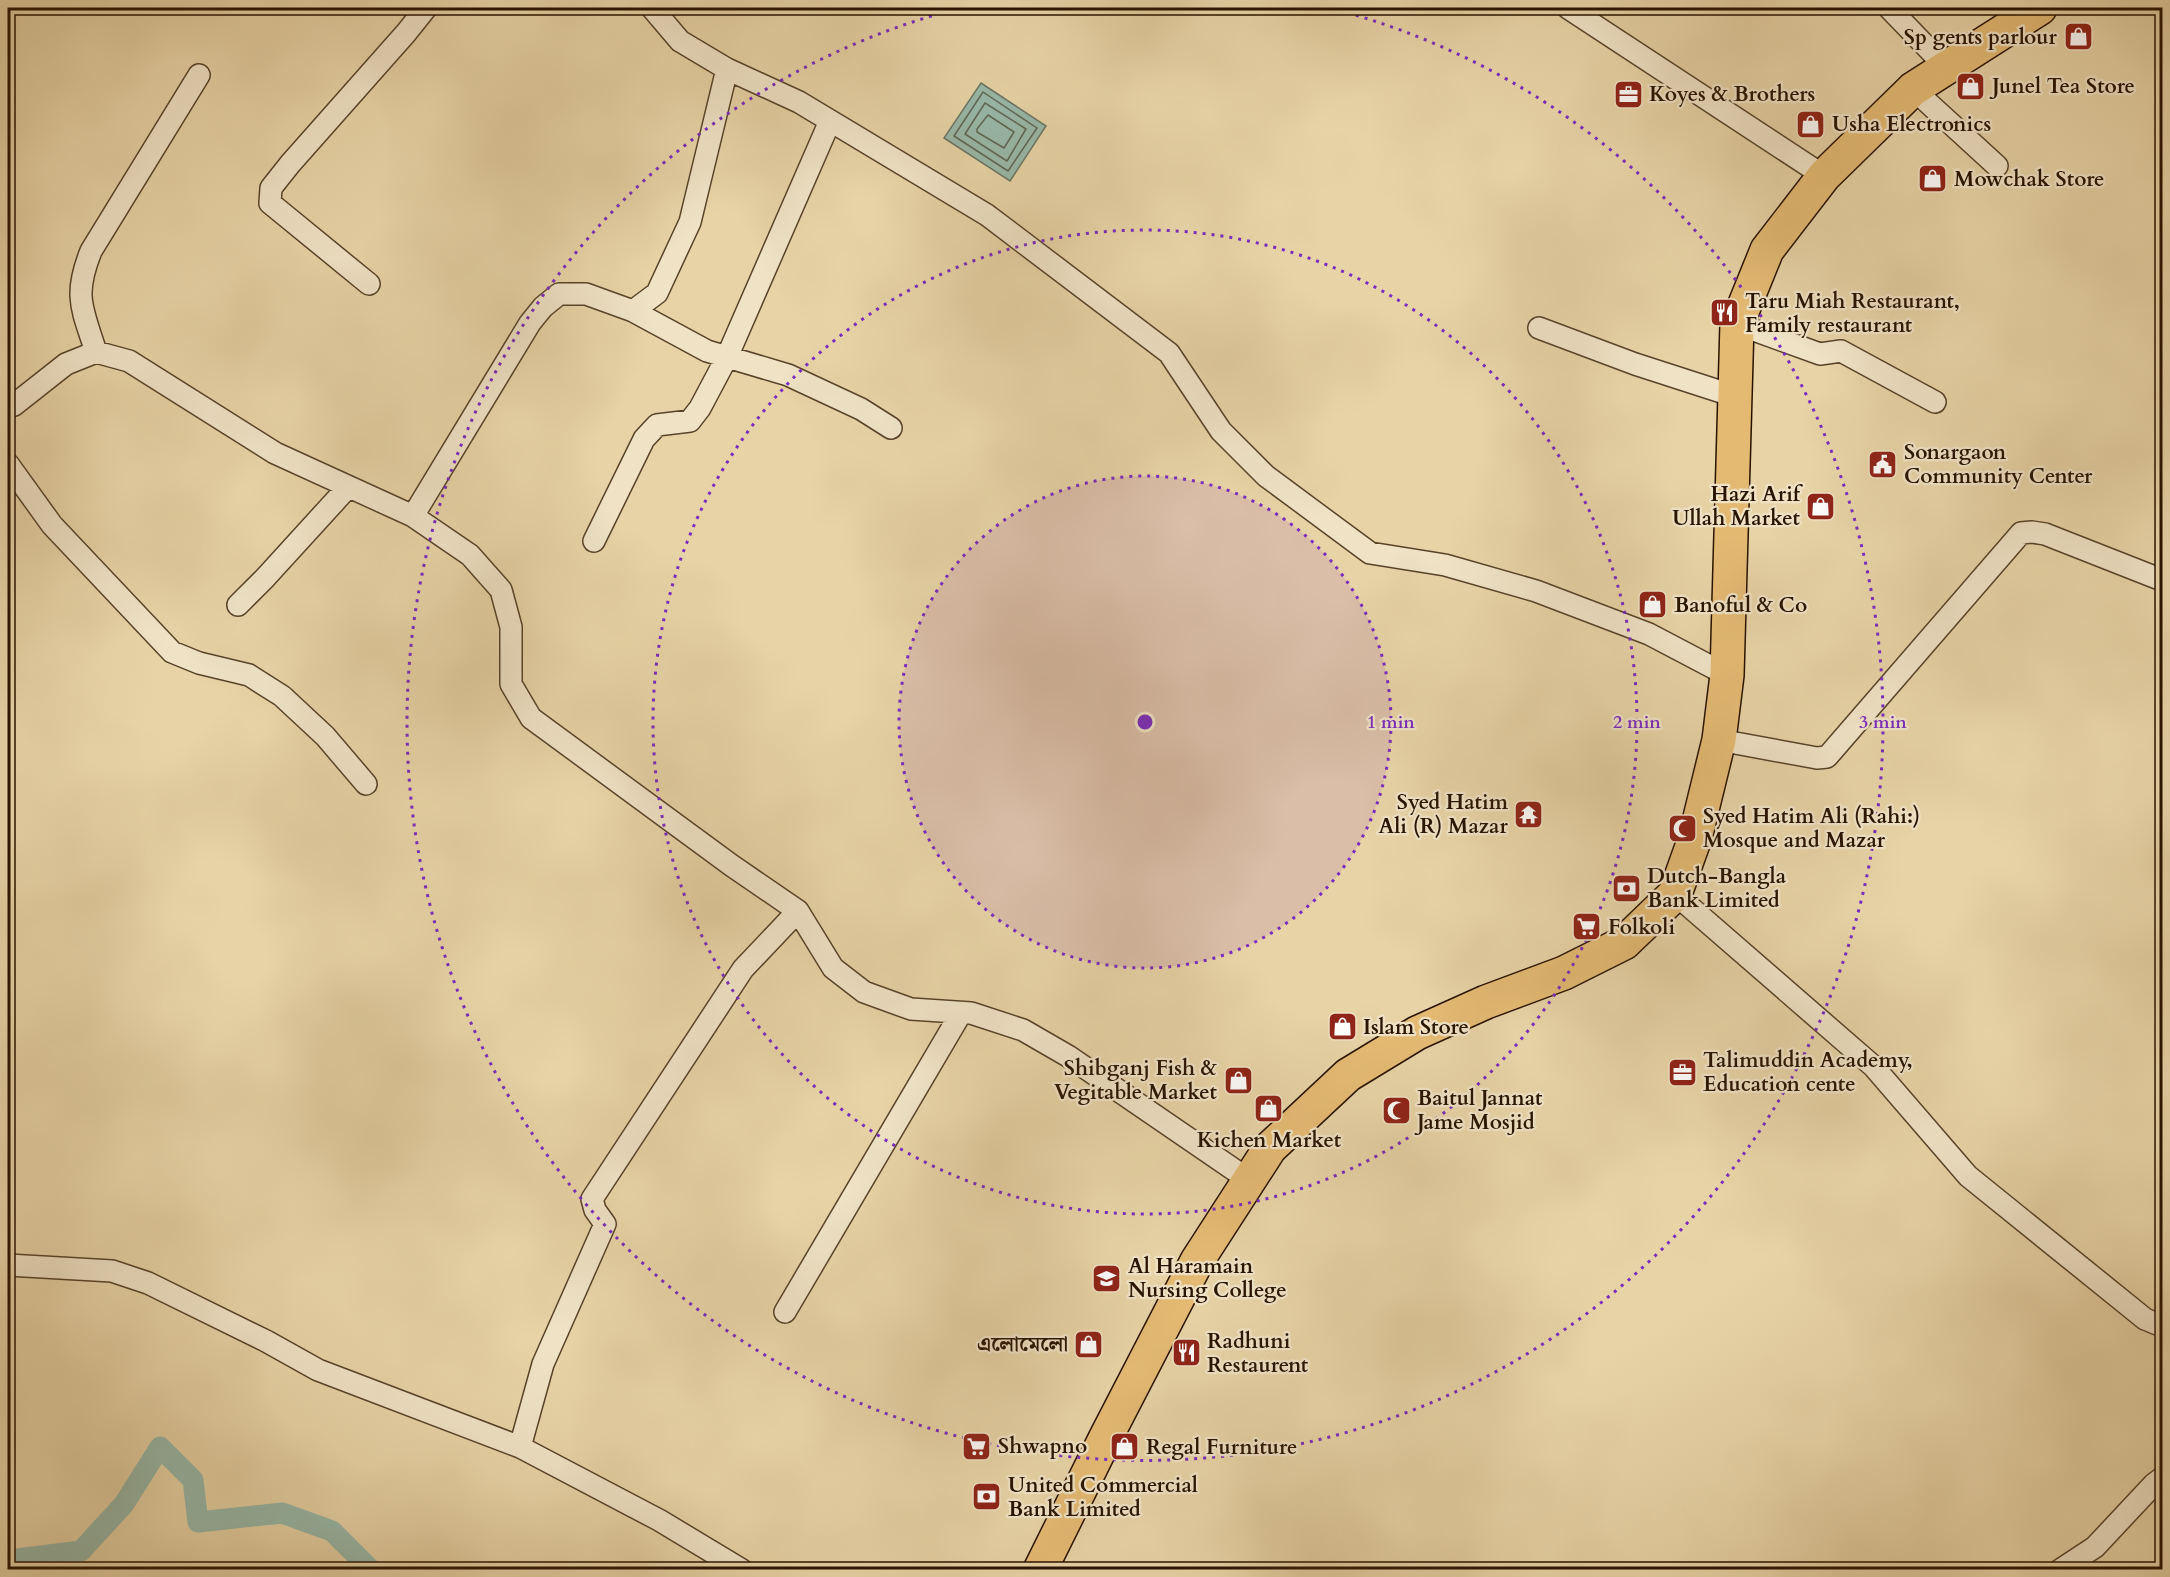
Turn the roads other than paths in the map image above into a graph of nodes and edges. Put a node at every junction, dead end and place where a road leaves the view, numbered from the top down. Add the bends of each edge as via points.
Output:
1 (426, 8) edge
2 (652, 8) edge
3 (1568, 8) edge
4 (1889, 8) edge
5 (2040, 8) edge
6 (1946, 67) junction
7 (727, 69) junction
8 (199, 75) dead end
9 (1913, 89) junction
10 (830, 121) junction
11 (1998, 166) dead end
12 (1824, 176) junction
13 (369, 284) dead end
14 (633, 311) junction
15 (1737, 324) junction
16 (1539, 328) dead end
17 (96, 352) junction
18 (727, 357) junction
19 (1734, 396) junction
20 (1935, 402) dead end
21 (8, 407) edge
22 (891, 428) dead end
23 (8, 464) edge
24 (348, 487) junction
25 (413, 516) junction
26 (594, 541) dead end
27 (2163, 580) edge
28 (238, 605) dead end
29 (1727, 675) junction
30 (1719, 740) junction
31 (366, 784) dead end
32 (1675, 894) junction
33 (798, 912) junction
34 (961, 1013) junction
35 (1250, 1180) junction
36 (8, 1265) edge
37 (785, 1312) dead end
38 (2163, 1326) edge
39 (520, 1447) junction
40 (2163, 1478) edge
41 (741, 1569) edge
42 (1040, 1569) edge
43 (2060, 1569) edge

1 - 13 street via 271,188 270,202
2 - 7 street via 680,41
3 - 12 street
4 - 6 street
5 - 6 highway
6 - 9 highway
7 - 10 street
7 - 14 street via 690,222 657,293
8 - 17 street via 91,251 82,274 80,301
9 - 11 street
9 - 12 highway
10 - 18 street
10 - 29 street via 987,215 1169,353 1221,431 1266,476 1370,553 1445,565 1536,591 1649,634
12 - 15 highway via 1767,250
14 - 18 street via 707,351
14 - 25 street via 586,294 559,294 543,307
15 - 19 highway
15 - 20 street via 1820,354 1841,351
16 - 19 street
17 - 21 street via 66,364
17 - 24 street via 129,361 275,453
18 - 22 street via 788,375 861,409
18 - 26 street via 690,421 657,425 644,440
19 - 29 highway
23 - 31 street via 52,525 172,652 249,675 282,696 325,736
24 - 25 street
24 - 28 street
25 - 33 street via 470,555 501,590 511,627 512,684 531,718
27 - 30 street via 2045,534 2021,533 1827,757
29 - 30 highway
30 - 32 highway via 1695,838
32 - 35 highway via 1624,944 1417,1033 1348,1075 1270,1148
32 - 38 street via 1873,1066 1968,1176 2145,1320
33 - 34 street via 833,968 864,992 911,1009
33 - 39 street via 743,969 592,1199 605,1224 543,1364
34 - 35 street via 1023,1030 1068,1056
34 - 37 street
35 - 42 highway via 1197,1261
36 - 39 street via 112,1271 148,1283 318,1370
39 - 41 street via 659,1520
40 - 43 street via 2095,1547

